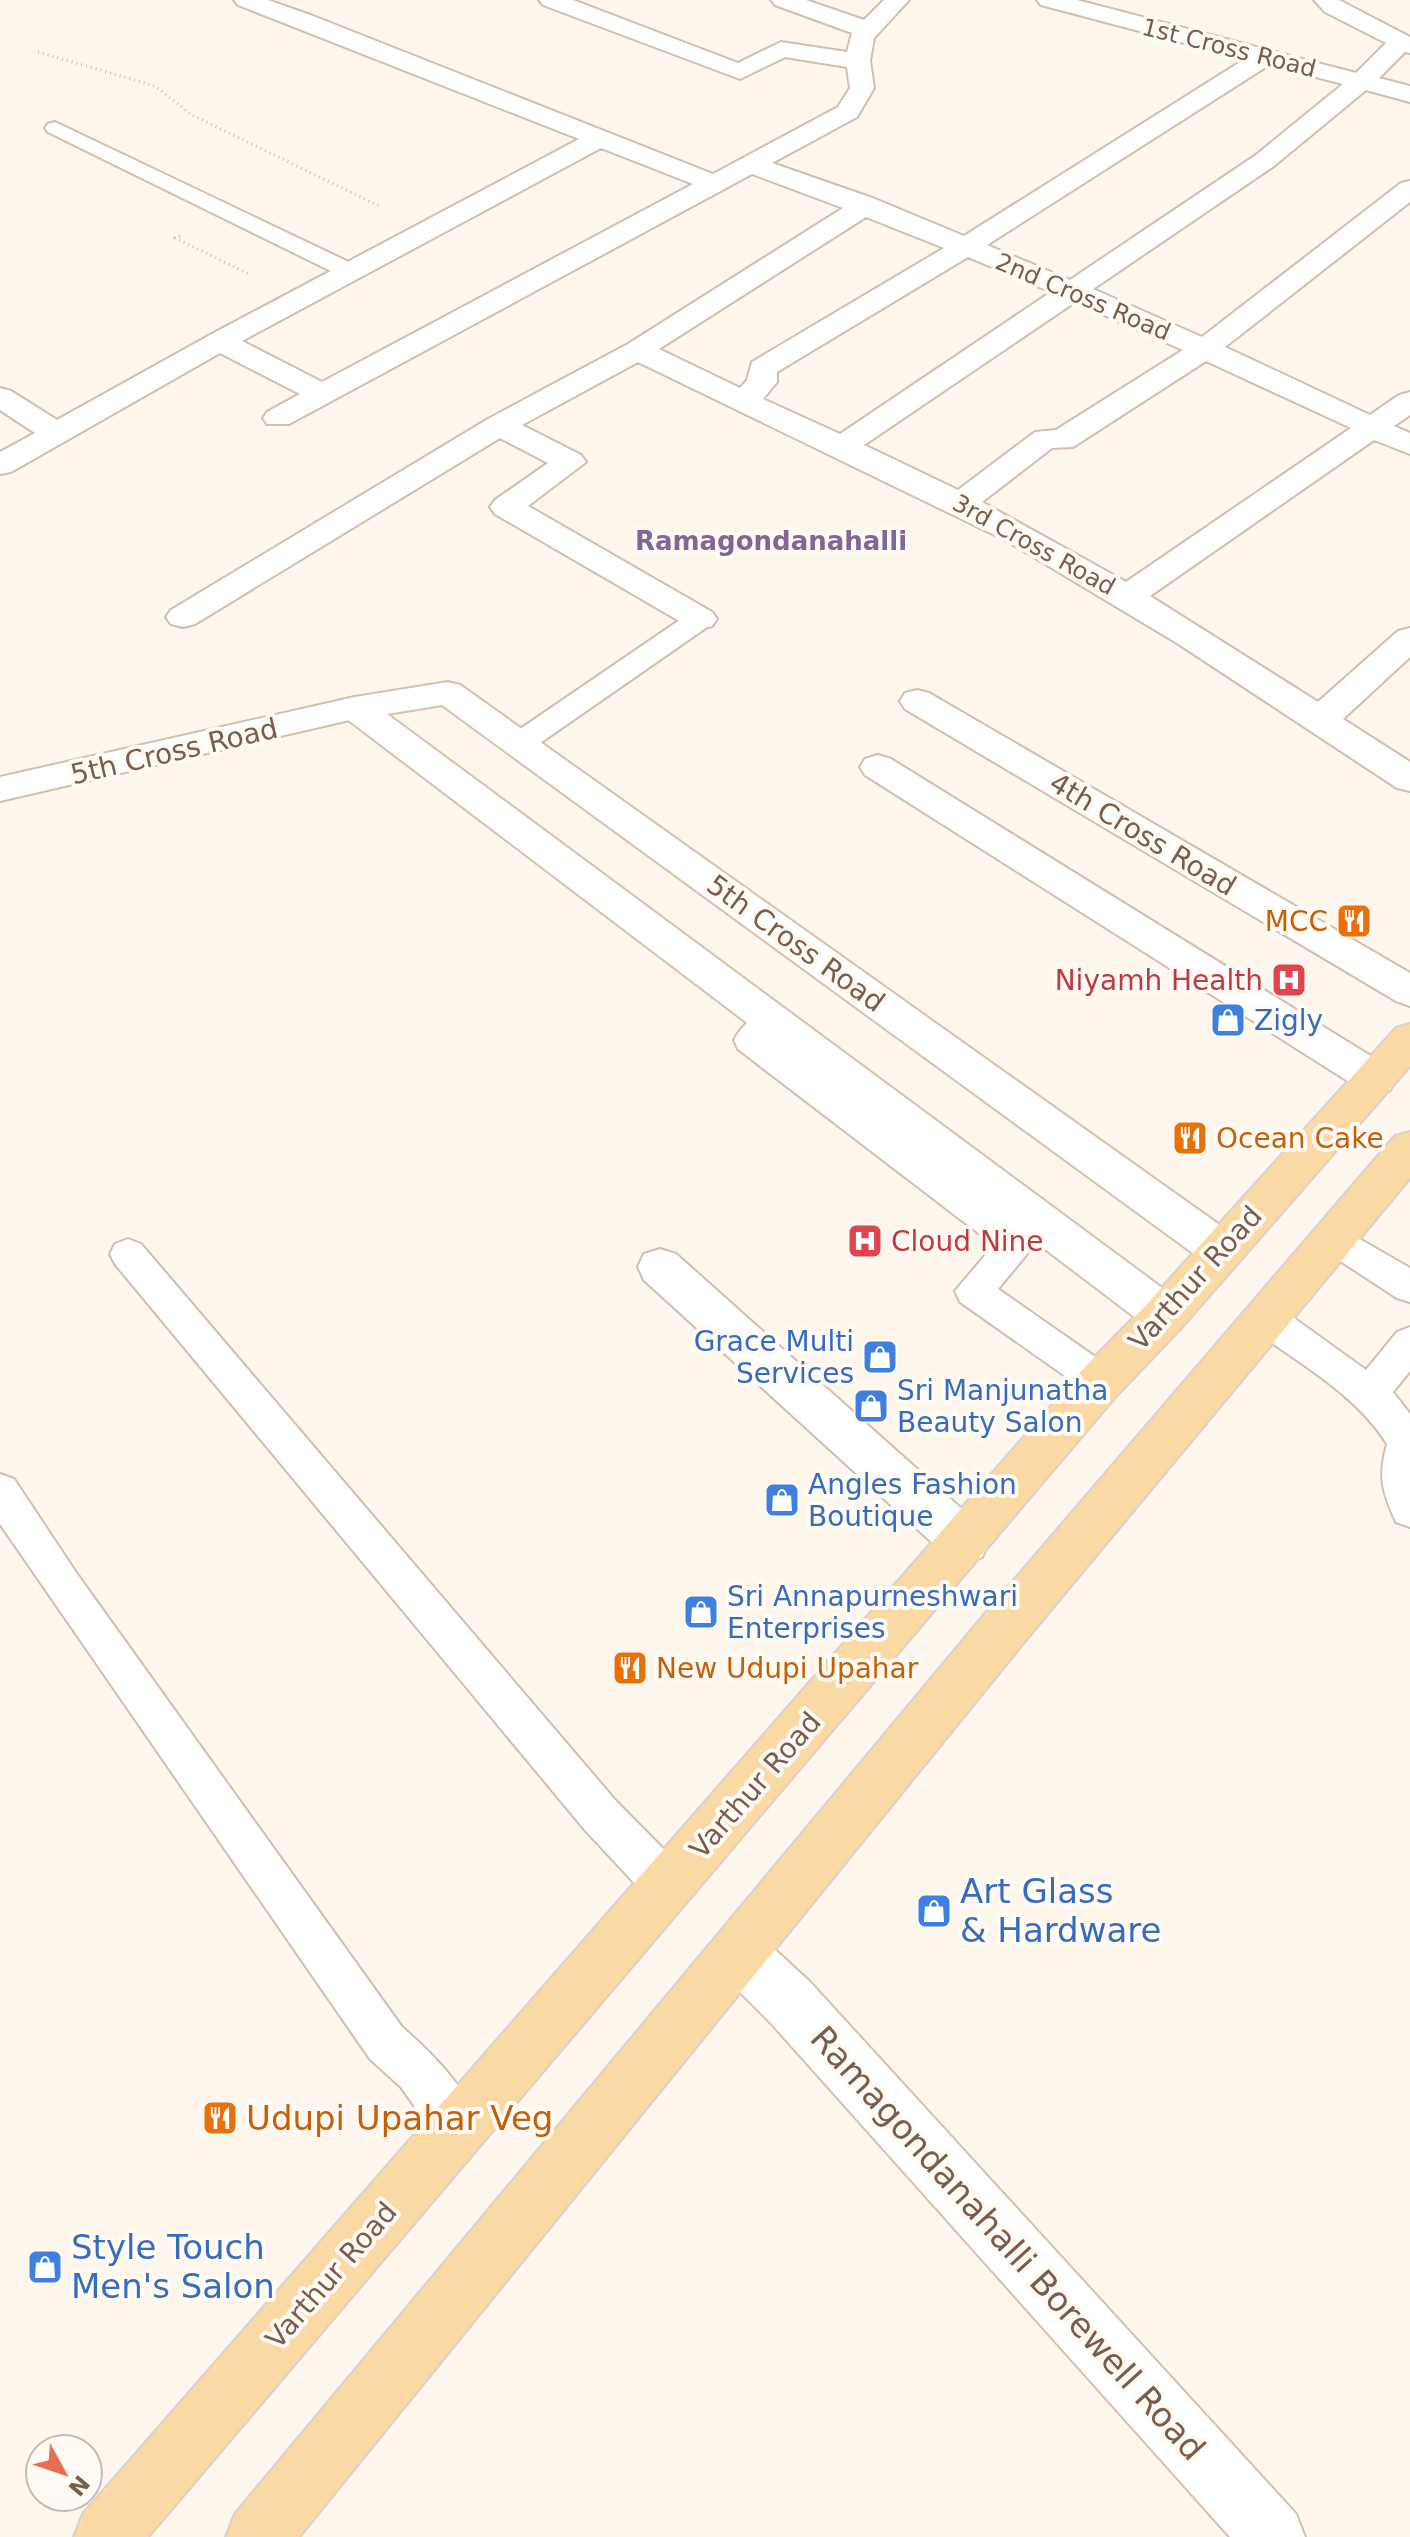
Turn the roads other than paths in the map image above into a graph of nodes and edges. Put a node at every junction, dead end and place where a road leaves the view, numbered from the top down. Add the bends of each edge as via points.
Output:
1 (246, 0) edge
2 (551, 0) edge
3 (783, 0) edge
4 (897, 0) edge
5 (1049, 0) edge
6 (1326, 0) edge
7 (868, 30) junction
8 (1405, 44) edge
9 (1263, 58) junction
10 (858, 61) junction
11 (1362, 81) junction
12 (1410, 94) edge
13 (55, 128) dead end
14 (597, 140) junction
15 (750, 164) junction
16 (714, 183) junction
17 (1410, 189) edge
18 (866, 205) junction
19 (965, 247) junction
20 (351, 272) junction
21 (1071, 292) junction
22 (220, 341) junction
23 (1206, 348) junction
24 (638, 350) junction
25 (322, 394) junction
26 (0, 397) edge
27 (1410, 401) edge
28 (742, 403) junction
29 (278, 418) dead end
30 (499, 425) junction
31 (1374, 428) junction
32 (56, 433) junction
33 (1410, 445) edge
34 (840, 448) junction
35 (0, 465) edge
36 (960, 503) junction
37 (1128, 596) junction
38 (183, 617) dead end
39 (700, 619) joint
40 (1410, 639) edge
41 (917, 701) dead end
42 (355, 708) junction
43 (1320, 720) junction
44 (520, 743) junction
45 (878, 767) dead end
46 (1410, 779) edge
47 (0, 789) edge
48 (1410, 991) edge
49 (772, 1020) junction
50 (1410, 1039) edge
51 (1376, 1079) junction
52 (1410, 1148) edge
53 (1335, 1239) junction
54 (1220, 1249) junction
55 (128, 1254) dead end
56 (660, 1267) dead end
57 (1410, 1287) edge
58 (1165, 1315) junction
59 (1267, 1319) junction
60 (1410, 1343) edge
61 (1101, 1381) junction
62 (1370, 1394) junction
63 (0, 1491) edge
64 (1410, 1510) edge
65 (965, 1542) junction
66 (668, 1886) junction
67 (739, 1953) junction
68 (458, 2127) junction
69 (106, 2537) edge
70 (258, 2537) edge
71 (1273, 2537) edge

1 - 14 street via 336,31
2 - 10 street via 740,72 781,49
3 - 7 street
4 - 7 street
5 - 9 street, 1st Cross Road
6 - 8 street
7 - 10 street
8 - 11 street
9 - 11 street, 1st Cross Road
9 - 19 street
10 - 15 street via 862,88 848,112
11 - 12 street, 1st Cross Road
11 - 21 street via 1243,177
13 - 20 lane
14 - 16 street
14 - 20 street
15 - 16 street
15 - 18 street, 2nd Cross Road
16 - 25 street
17 - 23 street
18 - 19 street, 2nd Cross Road
18 - 24 street
19 - 21 street, 2nd Cross Road
19 - 28 street via 762,368 762,382
20 - 22 street
21 - 23 street, 2nd Cross Road
21 - 34 street
22 - 25 street
22 - 32 street
23 - 31 street, 2nd Cross Road
23 - 36 street via 1062,440 1046,438
24 - 28 street, 3rd Cross Road
24 - 30 street
25 - 29 street
26 - 32 street
27 - 31 street
28 - 34 street, 3rd Cross Road
30 - 38 street
30 - 39 street via 570,462 506,507
31 - 33 street, 2nd Cross Road
31 - 37 street
32 - 35 street
34 - 36 street, 3rd Cross Road
36 - 37 street, 3rd Cross Road
37 - 43 street, 3rd Cross Road
39 - 44 lane
40 - 43 street
41 - 48 street, 4th Cross Road
42 - 44 street, 5th Cross Road via 448,693
42 - 47 street, 5th Cross Road
42 - 49 street
43 - 46 street, 3rd Cross Road
44 - 54 street, 5th Cross Road
45 - 51 street
49 - 58 street
49 - 61 lane via 750,1040 1018,1243 973,1291
50 - 51 main road, Varthur Road
51 - 54 main road, Varthur Road
52 - 53 main road
53 - 57 lane
53 - 59 main road
54 - 58 main road, Varthur Road
55 - 66 lane via 600,1815
56 - 65 street
58 - 61 main road, Varthur Road
59 - 62 lane
59 - 67 main road
60 - 62 lane
61 - 65 main road, Varthur Road
62 - 64 lane via 1407,1442 1399,1471
63 - 68 lane via 386,2043 417,2071
65 - 66 main road, Varthur Road
66 - 68 main road, Varthur Road
67 - 70 main road
67 - 71 street, Ramagondanahalli Borewell Road via 790,2002
68 - 69 main road, Varthur Road

